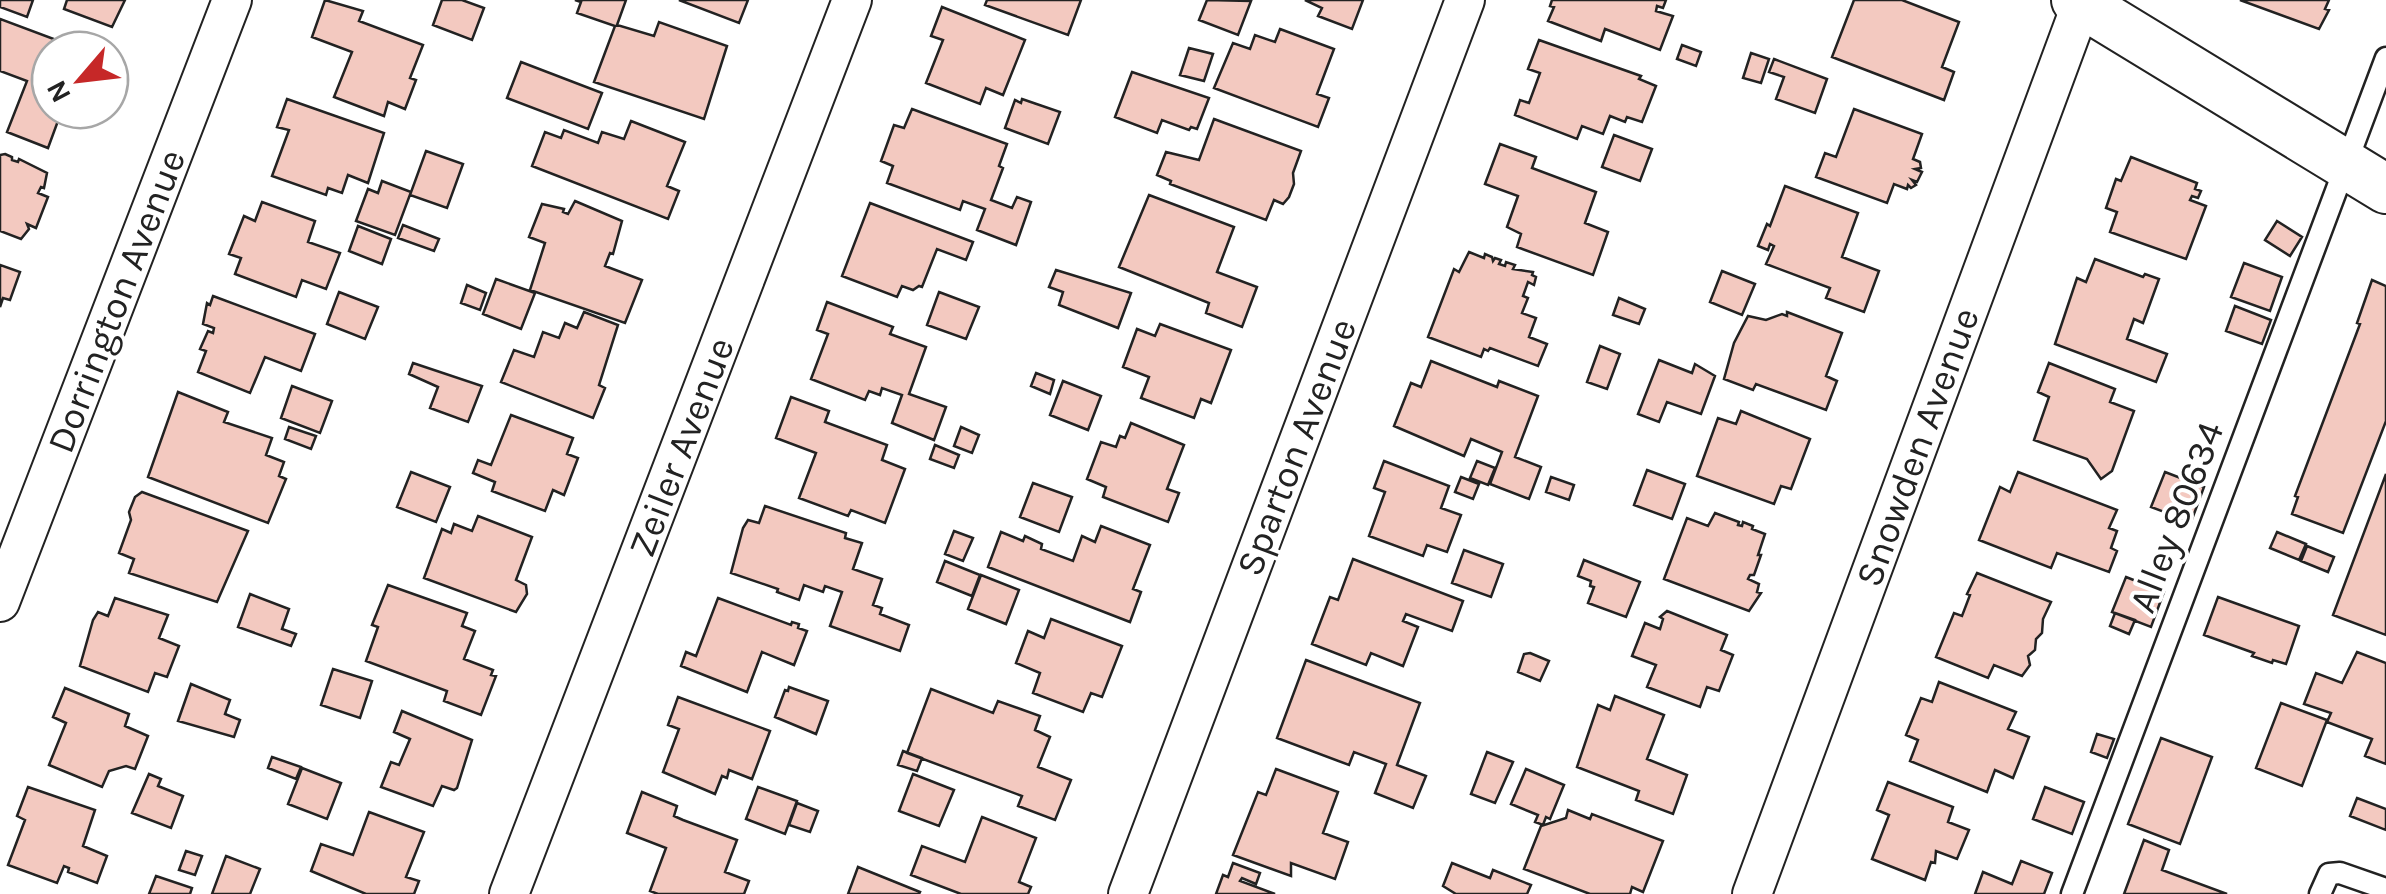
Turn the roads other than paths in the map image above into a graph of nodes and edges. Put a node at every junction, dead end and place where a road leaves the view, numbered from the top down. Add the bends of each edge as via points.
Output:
1 (232, 0) edge
2 (852, 0) edge
3 (1464, 0) edge
4 (2080, 1) edge
5 (2386, 58) edge
6 (2345, 164) junction
7 (2386, 190) edge
8 (0, 602) edge
9 (2386, 889) edge
10 (510, 894) edge
11 (1128, 894) edge
12 (1752, 894) edge
13 (2072, 894) edge
14 (2320, 894) edge

1 - 8 street, Dorrington Avenue
2 - 10 street, Zeiler Avenue
3 - 11 street, Sparton Avenue
4 - 6 street
4 - 12 street, Snowden Avenue
5 - 6 lane, Alley 80634
6 - 7 street
6 - 13 lane, Alley 80634
9 - 14 lane via 2340,873 2329,874

